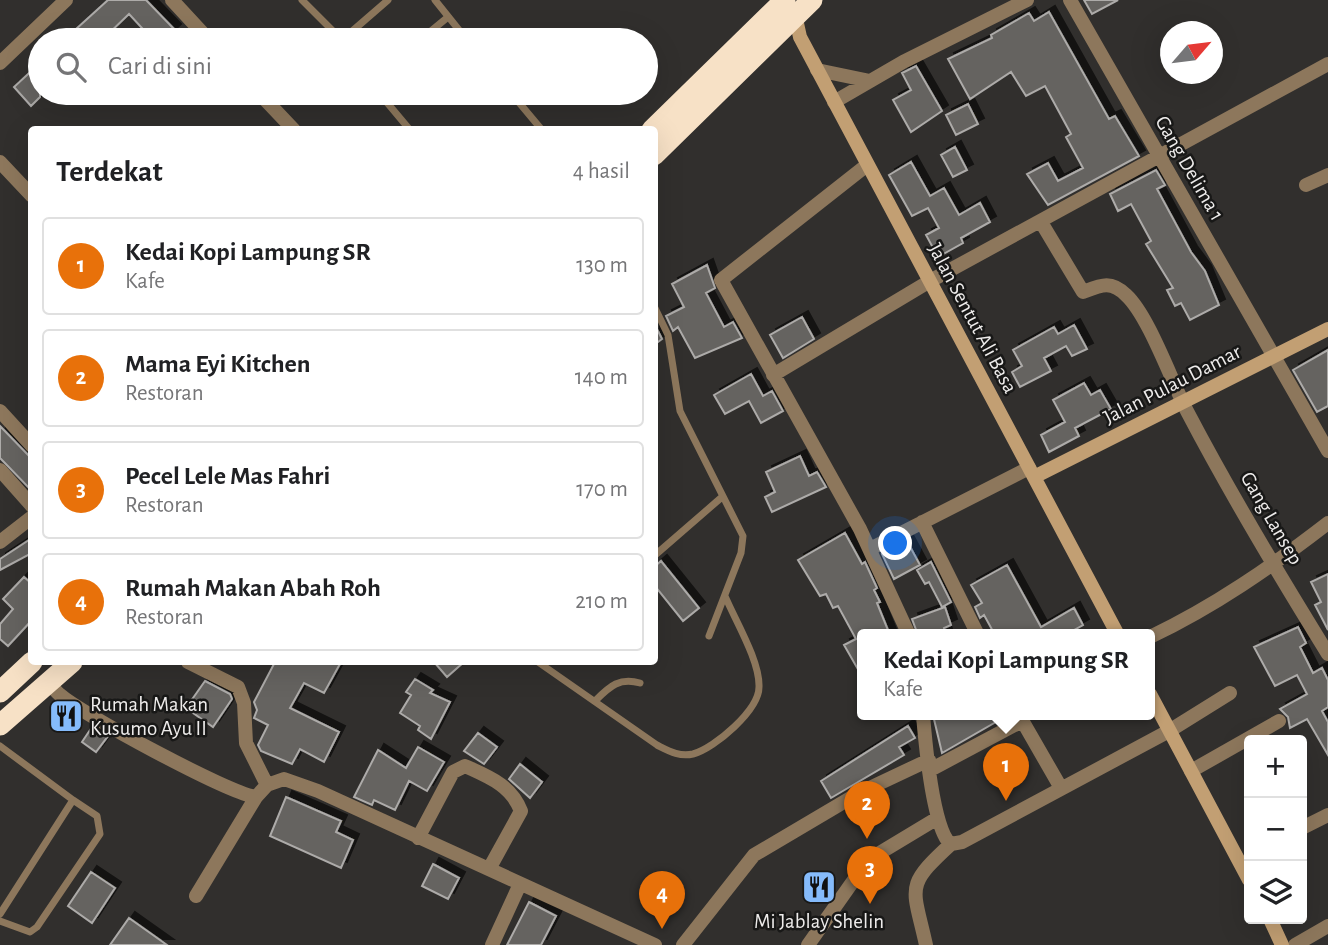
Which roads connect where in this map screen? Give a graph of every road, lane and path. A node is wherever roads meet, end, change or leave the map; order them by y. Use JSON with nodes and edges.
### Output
{"nodes":[{"id":1,"x":66,"y":0,"type":"edge"},
{"id":2,"x":172,"y":0,"type":"edge"},
{"id":3,"x":302,"y":0,"type":"edge"},
{"id":4,"x":388,"y":0,"type":"edge"},
{"id":5,"x":435,"y":0,"type":"edge"},
{"id":6,"x":785,"y":0,"type":"edge"},
{"id":7,"x":812,"y":0,"type":"edge"},
{"id":8,"x":1027,"y":0,"type":"edge"},
{"id":9,"x":1070,"y":0,"type":"edge"},
{"id":10,"x":448,"y":17,"type":"junction"},
{"id":11,"x":796,"y":19,"type":"junction"},
{"id":12,"x":36,"y":28,"type":"edge"},
{"id":13,"x":198,"y":28,"type":"edge"},
{"id":14,"x":330,"y":28,"type":"edge"},
{"id":15,"x":356,"y":28,"type":"edge"},
{"id":16,"x":435,"y":28,"type":"edge"},
{"id":17,"x":457,"y":28,"type":"edge"},
{"id":18,"x":28,"y":36,"type":"edge"},
{"id":19,"x":0,"y":62,"type":"edge"},
{"id":20,"x":1328,"y":64,"type":"edge"},
{"id":21,"x":817,"y":70,"type":"junction"},
{"id":22,"x":870,"y":80,"type":"junction"},
{"id":23,"x":834,"y":102,"type":"junction"},
{"id":24,"x":270,"y":105,"type":"edge"},
{"id":25,"x":389,"y":105,"type":"edge"},
{"id":26,"x":521,"y":105,"type":"edge"},
{"id":27,"x":289,"y":126,"type":"edge"},
{"id":28,"x":407,"y":126,"type":"edge"},
{"id":29,"x":539,"y":126,"type":"edge"},
{"id":30,"x":656,"y":126,"type":"edge"},
{"id":31,"x":658,"y":151,"type":"edge"},
{"id":32,"x":1160,"y":158,"type":"junction"},
{"id":33,"x":0,"y":162,"type":"edge"},
{"id":34,"x":867,"y":165,"type":"junction"},
{"id":35,"x":1328,"y":175,"type":"edge"},
{"id":36,"x":1306,"y":184,"type":"dead end"},
{"id":37,"x":28,"y":192,"type":"edge"},
{"id":38,"x":1041,"y":222,"type":"junction"},
{"id":39,"x":930,"y":281,"type":"junction"},
{"id":40,"x":658,"y":314,"type":"edge"},
{"id":41,"x":1328,"y":329,"type":"edge"},
{"id":42,"x":1274,"y":356,"type":"junction"},
{"id":43,"x":773,"y":375,"type":"junction"},
{"id":44,"x":1182,"y":402,"type":"junction"},
{"id":45,"x":0,"y":411,"type":"edge"},
{"id":46,"x":28,"y":442,"type":"edge"},
{"id":47,"x":1328,"y":451,"type":"edge"},
{"id":48,"x":0,"y":470,"type":"edge"},
{"id":49,"x":1032,"y":472,"type":"junction"},
{"id":50,"x":722,"y":497,"type":"junction"},
{"id":51,"x":28,"y":502,"type":"edge"},
{"id":52,"x":28,"y":520,"type":"edge"},
{"id":53,"x":922,"y":522,"type":"junction"},
{"id":54,"x":1328,"y":523,"type":"edge"},
{"id":55,"x":0,"y":542,"type":"edge"},
{"id":56,"x":870,"y":548,"type":"junction"},
{"id":57,"x":658,"y":553,"type":"edge"},
{"id":58,"x":1273,"y":565,"type":"junction"},
{"id":59,"x":725,"y":596,"type":"junction"},
{"id":60,"x":906,"y":629,"type":"edge"},
{"id":61,"x":975,"y":629,"type":"edge"},
{"id":62,"x":1115,"y":629,"type":"edge"},
{"id":63,"x":1155,"y":635,"type":"edge"},
{"id":64,"x":709,"y":636,"type":"dead end"},
{"id":65,"x":1328,"y":653,"type":"edge"},
{"id":66,"x":29,"y":665,"type":"edge"},
{"id":67,"x":68,"y":665,"type":"edge"},
{"id":68,"x":194,"y":665,"type":"edge"},
{"id":69,"x":543,"y":665,"type":"edge"},
{"id":70,"x":48,"y":681,"type":"junction"},
{"id":71,"x":640,"y":683,"type":"dead end"},
{"id":72,"x":0,"y":692,"type":"edge"},
{"id":73,"x":1230,"y":693,"type":"dead end"},
{"id":74,"x":596,"y":700,"type":"junction"},
{"id":75,"x":1155,"y":704,"type":"edge"},
{"id":76,"x":924,"y":720,"type":"edge"},
{"id":77,"x":1017,"y":720,"type":"edge"},
{"id":78,"x":1022,"y":720,"type":"edge"},
{"id":79,"x":1279,"y":721,"type":"dead end"},
{"id":80,"x":0,"y":725,"type":"edge"},
{"id":81,"x":1169,"y":731,"type":"junction"},
{"id":82,"x":0,"y":746,"type":"edge"},
{"id":83,"x":930,"y":765,"type":"junction"},
{"id":84,"x":1191,"y":771,"type":"junction"},
{"id":85,"x":267,"y":785,"type":"junction"},
{"id":86,"x":1061,"y":788,"type":"junction"},
{"id":87,"x":256,"y":797,"type":"junction"},
{"id":88,"x":73,"y":800,"type":"junction"},
{"id":89,"x":1328,"y":815,"type":"edge"},
{"id":90,"x":936,"y":819,"type":"junction"},
{"id":91,"x":1307,"y":826,"type":"edge"},
{"id":92,"x":418,"y":838,"type":"junction"},
{"id":93,"x":951,"y":844,"type":"junction"},
{"id":94,"x":1244,"y":857,"type":"edge"},
{"id":95,"x":489,"y":869,"type":"junction"},
{"id":96,"x":520,"y":884,"type":"junction"},
{"id":97,"x":196,"y":896,"type":"dead end"},
{"id":98,"x":0,"y":914,"type":"edge"},
{"id":99,"x":0,"y":920,"type":"edge"},
{"id":100,"x":1273,"y":924,"type":"edge"},
{"id":101,"x":1328,"y":926,"type":"edge"},
{"id":102,"x":814,"y":942,"type":"edge"},
{"id":103,"x":492,"y":945,"type":"edge"},
{"id":104,"x":655,"y":945,"type":"edge"},
{"id":105,"x":683,"y":945,"type":"edge"},
{"id":106,"x":926,"y":945,"type":"edge"},
{"id":107,"x":1284,"y":945,"type":"edge"},
{"id":108,"x":1295,"y":945,"type":"edge"}],
"edges":[{"from":1,"to":12,"type":"street"},
{"from":2,"to":13,"type":"street"},
{"from":3,"to":14,"type":"lane"},
{"from":4,"to":15,"type":"lane"},
{"from":5,"to":10,"type":"lane"},
{"from":6,"to":30,"type":"highway"},
{"from":7,"to":11,"type":"highway"},
{"from":8,"to":22,"type":"street"},
{"from":9,"to":32,"type":"street","name":"Gang Delima 1"},
{"from":10,"to":16,"type":"lane"},
{"from":10,"to":17,"type":"lane"},
{"from":11,"to":21,"type":"street","name":"Jalan Sentut Ali Basa"},
{"from":11,"to":31,"type":"highway"},
{"from":18,"to":19,"type":"street"},
{"from":20,"to":32,"type":"street"},
{"from":21,"to":22,"type":"street"},
{"from":21,"to":23,"type":"street","name":"Jalan Sentut Ali Basa"},
{"from":22,"to":23,"type":"street"},
{"from":23,"to":34,"type":"street","name":"Jalan Sentut Ali Basa"},
{"from":24,"to":27,"type":"street"},
{"from":25,"to":28,"type":"lane"},
{"from":26,"to":29,"type":"lane"},
{"from":32,"to":38,"type":"street"},
{"from":32,"to":42,"type":"street","name":"Gang Delima 1"},
{"from":33,"to":37,"type":"street"},
{"from":34,"to":39,"type":"street","name":"Jalan Sentut Ali Basa"},
{"from":34,"to":43,"type":"street"},
{"from":35,"to":36,"type":"street"},
{"from":38,"to":39,"type":"street"},
{"from":38,"to":44,"type":"street","name":"Gang Lansep"},
{"from":39,"to":43,"type":"street"},
{"from":39,"to":49,"type":"street","name":"Jalan Sentut Ali Basa"},
{"from":40,"to":50,"type":"lane"},
{"from":41,"to":42,"type":"street","name":"Jalan Pulau Damar"},
{"from":42,"to":44,"type":"street","name":"Jalan Pulau Damar"},
{"from":42,"to":47,"type":"street","name":"Gang Delima 1"},
{"from":43,"to":56,"type":"street"},
{"from":44,"to":49,"type":"street","name":"Jalan Pulau Damar"},
{"from":44,"to":58,"type":"street","name":"Gang Lansep"},
{"from":45,"to":46,"type":"street"},
{"from":48,"to":51,"type":"street"},
{"from":49,"to":53,"type":"street"},
{"from":49,"to":62,"type":"street","name":"Jalan Sentut Ali Basa"},
{"from":50,"to":57,"type":"lane"},
{"from":50,"to":59,"type":"lane"},
{"from":52,"to":55,"type":"street"},
{"from":53,"to":56,"type":"street"},
{"from":53,"to":61,"type":"street"},
{"from":54,"to":58,"type":"street"},
{"from":56,"to":60,"type":"street"},
{"from":58,"to":63,"type":"street"},
{"from":58,"to":65,"type":"street","name":"Gang Lansep"},
{"from":59,"to":64,"type":"lane"},
{"from":59,"to":74,"type":"lane"},
{"from":66,"to":72,"type":"highway"},
{"from":67,"to":70,"type":"highway"},
{"from":68,"to":85,"type":"street"},
{"from":69,"to":74,"type":"lane"},
{"from":70,"to":80,"type":"highway"},
{"from":70,"to":87,"type":"street"},
{"from":71,"to":74,"type":"lane"},
{"from":73,"to":81,"type":"street"},
{"from":75,"to":81,"type":"street"},
{"from":76,"to":83,"type":"street"},
{"from":77,"to":83,"type":"street"},
{"from":78,"to":86,"type":"street"},
{"from":79,"to":84,"type":"street"},
{"from":81,"to":84,"type":"street"},
{"from":81,"to":86,"type":"street"},
{"from":82,"to":88,"type":"lane"},
{"from":83,"to":90,"type":"street"},
{"from":83,"to":105,"type":"street"},
{"from":84,"to":94,"type":"street"},
{"from":85,"to":87,"type":"street"},
{"from":85,"to":92,"type":"street"},
{"from":86,"to":93,"type":"street"},
{"from":87,"to":97,"type":"street"},
{"from":88,"to":98,"type":"lane"},
{"from":88,"to":99,"type":"lane"},
{"from":89,"to":91,"type":"street"},
{"from":90,"to":93,"type":"street"},
{"from":90,"to":102,"type":"street"},
{"from":92,"to":95,"type":"street"},
{"from":92,"to":95,"type":"street"},
{"from":93,"to":106,"type":"street"},
{"from":95,"to":96,"type":"street"},
{"from":96,"to":103,"type":"street"},
{"from":96,"to":104,"type":"street"},
{"from":100,"to":107,"type":"street"},
{"from":101,"to":108,"type":"street"}]}
